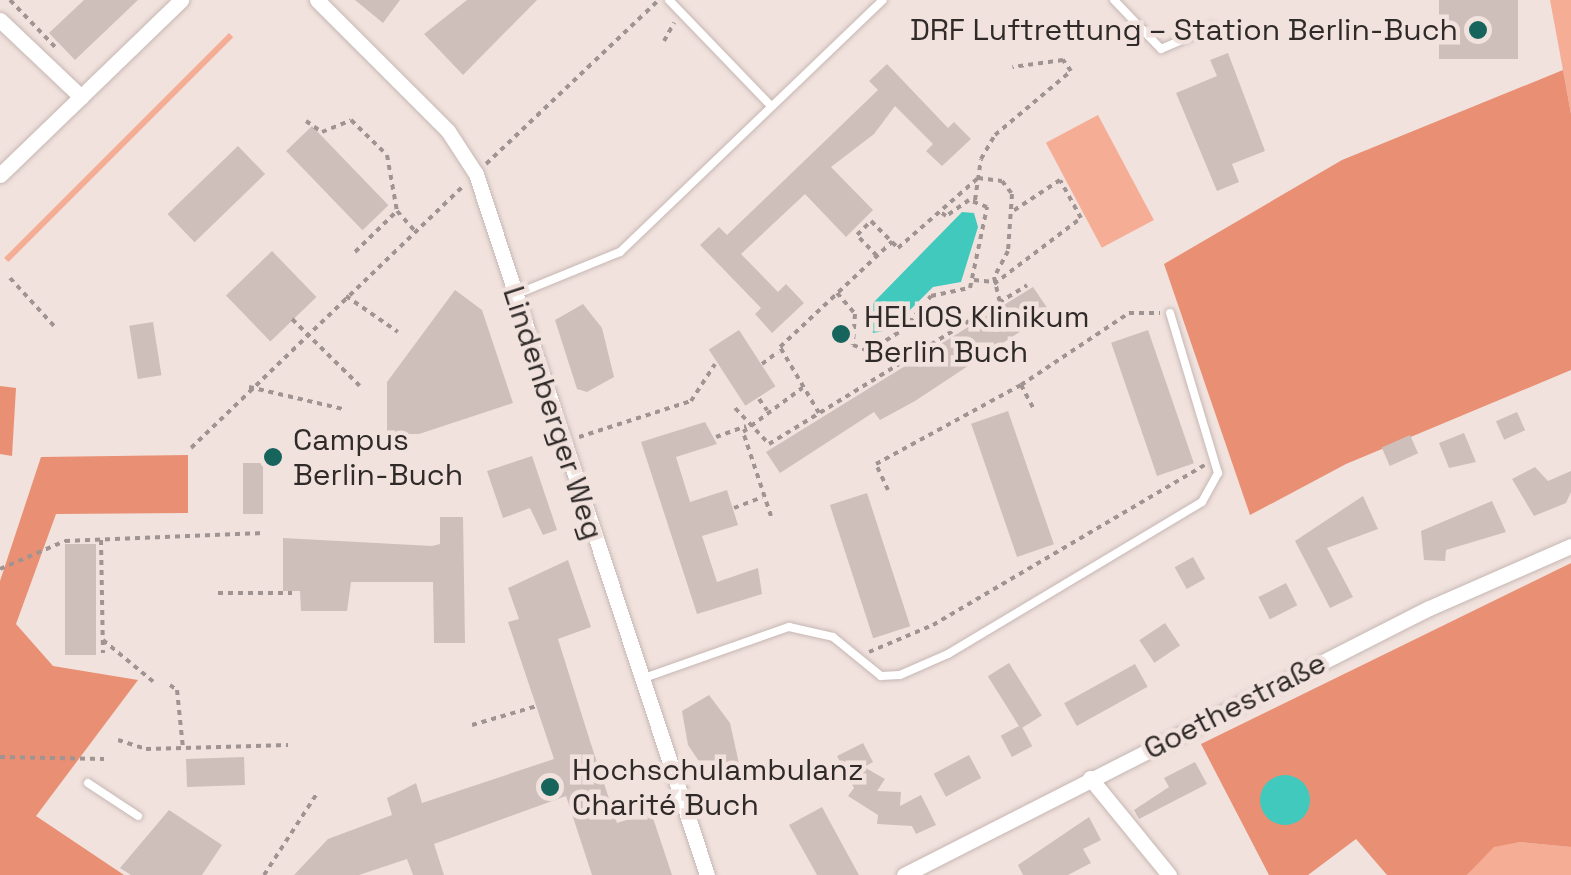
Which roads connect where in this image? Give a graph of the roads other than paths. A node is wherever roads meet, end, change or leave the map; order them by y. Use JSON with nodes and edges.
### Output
{"nodes":[{"id":1,"x":181,"y":0,"type":"edge"},
{"id":2,"x":317,"y":0,"type":"edge"},
{"id":3,"x":669,"y":0,"type":"edge"},
{"id":4,"x":883,"y":0,"type":"edge"},
{"id":5,"x":1114,"y":0,"type":"edge"},
{"id":6,"x":0,"y":20,"type":"edge"},
{"id":7,"x":1212,"y":28,"type":"dead end"},
{"id":8,"x":81,"y":97,"type":"junction"},
{"id":9,"x":770,"y":105,"type":"junction"},
{"id":10,"x":0,"y":175,"type":"edge"},
{"id":11,"x":515,"y":294,"type":"junction"},
{"id":12,"x":1170,"y":313,"type":"road end"},
{"id":13,"x":1571,"y":546,"type":"edge"},
{"id":14,"x":639,"y":680,"type":"junction"},
{"id":15,"x":1090,"y":778,"type":"junction"},
{"id":16,"x":88,"y":783,"type":"dead end"},
{"id":17,"x":138,"y":816,"type":"dead end"},
{"id":18,"x":707,"y":875,"type":"edge"},
{"id":19,"x":904,"y":875,"type":"edge"},
{"id":20,"x":1169,"y":875,"type":"edge"}],
"edges":[{"from":1,"to":8,"type":"street"},
{"from":2,"to":11,"type":"street","name":"Lindenberger Weg"},
{"from":3,"to":9,"type":"lane"},
{"from":4,"to":9,"type":"lane"},
{"from":5,"to":7,"type":"lane"},
{"from":6,"to":8,"type":"street"},
{"from":8,"to":10,"type":"street"},
{"from":9,"to":11,"type":"lane"},
{"from":11,"to":14,"type":"street","name":"Lindenberger Weg"},
{"from":12,"to":14,"type":"lane"},
{"from":13,"to":15,"type":"street","name":"Goethestraße"},
{"from":14,"to":18,"type":"street","name":"Lindenberger Weg"},
{"from":15,"to":19,"type":"street","name":"Goethestraße"},
{"from":15,"to":20,"type":"street"},
{"from":16,"to":17,"type":"lane"}]}
